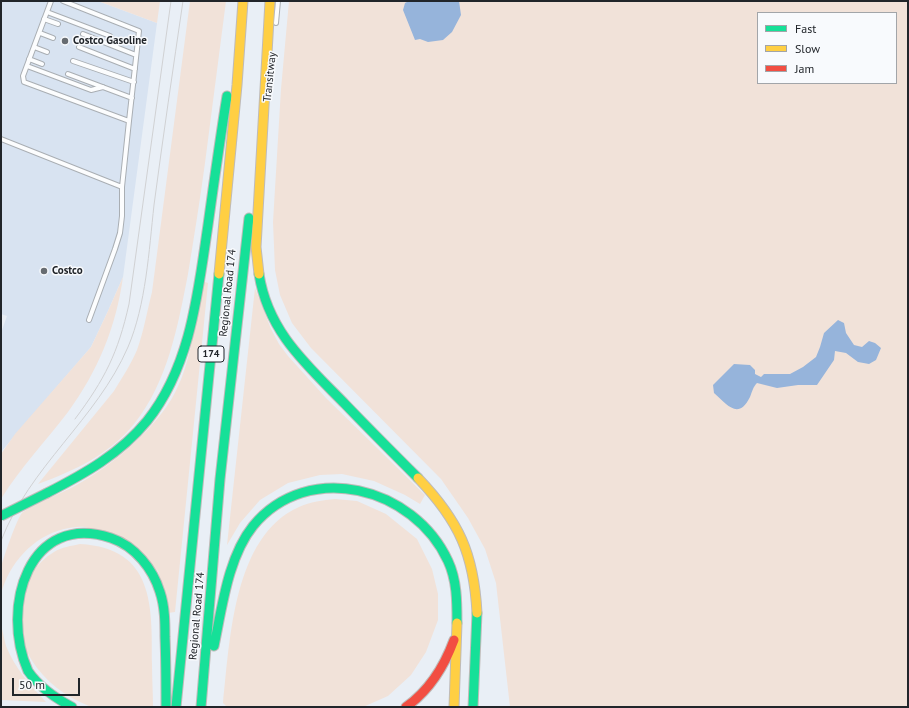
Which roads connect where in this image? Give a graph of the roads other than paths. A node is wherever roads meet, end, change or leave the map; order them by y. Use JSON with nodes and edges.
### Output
{"nodes":[{"id":1,"x":51,"y":1,"type":"edge"},
{"id":2,"x":64,"y":1,"type":"edge"},
{"id":3,"x":242,"y":1,"type":"edge"},
{"id":4,"x":270,"y":1,"type":"edge"},
{"id":5,"x":278,"y":1,"type":"edge"},
{"id":6,"x":47,"y":12,"type":"junction"},
{"id":7,"x":44,"y":19,"type":"junction"},
{"id":8,"x":58,"y":24,"type":"dead end"},
{"id":9,"x":275,"y":31,"type":"dead end"},
{"id":10,"x":40,"y":33,"type":"junction"},
{"id":11,"x":84,"y":34,"type":"dead end"},
{"id":12,"x":53,"y":38,"type":"dead end"},
{"id":13,"x":34,"y":47,"type":"junction"},
{"id":14,"x":79,"y":47,"type":"dead end"},
{"id":15,"x":117,"y":47,"type":"junction"},
{"id":16,"x":47,"y":52,"type":"dead end"},
{"id":17,"x":272,"y":53,"type":"dead end"},
{"id":18,"x":136,"y":55,"type":"junction"},
{"id":19,"x":29,"y":60,"type":"junction"},
{"id":20,"x":73,"y":61,"type":"dead end"},
{"id":21,"x":42,"y":64,"type":"dead end"},
{"id":22,"x":27,"y":66,"type":"junction"},
{"id":23,"x":135,"y":69,"type":"junction"},
{"id":24,"x":68,"y":74,"type":"dead end"},
{"id":25,"x":134,"y":82,"type":"junction"},
{"id":26,"x":103,"y":87,"type":"junction"},
{"id":27,"x":132,"y":98,"type":"junction"},
{"id":28,"x":129,"y":121,"type":"junction"},
{"id":29,"x":1,"y":139,"type":"edge"},
{"id":30,"x":262,"y":153,"type":"junction"},
{"id":31,"x":122,"y":187,"type":"junction"},
{"id":32,"x":89,"y":320,"type":"dead end"},
{"id":33,"x":1,"y":516,"type":"edge"},
{"id":34,"x":457,"y":628,"type":"junction"},
{"id":35,"x":204,"y":680,"type":"junction"},
{"id":36,"x":72,"y":707,"type":"edge"},
{"id":37,"x":166,"y":707,"type":"edge"},
{"id":38,"x":176,"y":707,"type":"edge"},
{"id":39,"x":201,"y":707,"type":"edge"},
{"id":40,"x":406,"y":707,"type":"edge"},
{"id":41,"x":454,"y":707,"type":"edge"},
{"id":42,"x":473,"y":707,"type":"edge"}],
"edges":[{"from":1,"to":6,"type":"lane"},
{"from":2,"to":18,"type":"lane"},
{"from":3,"to":33,"type":"highway","bridge":true},
{"from":3,"to":38,"type":"highway","name":"Regional Road 174","number":"174"},
{"from":4,"to":30,"type":"highway"},
{"from":4,"to":35,"type":"highway","name":"Regional Road 174","number":"174"},
{"from":5,"to":9,"type":"lane"},
{"from":6,"to":7,"type":"lane"},
{"from":6,"to":15,"type":"lane"},
{"from":7,"to":8,"type":"lane"},
{"from":7,"to":10,"type":"lane"},
{"from":10,"to":12,"type":"lane"},
{"from":10,"to":13,"type":"lane"},
{"from":11,"to":15,"type":"lane"},
{"from":13,"to":16,"type":"lane"},
{"from":13,"to":19,"type":"lane"},
{"from":14,"to":23,"type":"lane"},
{"from":15,"to":18,"type":"lane"},
{"from":17,"to":30,"type":"lane","name":"Transitway"},
{"from":18,"to":23,"type":"lane"},
{"from":19,"to":21,"type":"lane"},
{"from":19,"to":22,"type":"lane"},
{"from":20,"to":25,"type":"lane"},
{"from":22,"to":26,"type":"lane"},
{"from":22,"to":28,"type":"lane"},
{"from":23,"to":25,"type":"lane"},
{"from":24,"to":26,"type":"lane"},
{"from":25,"to":27,"type":"lane"},
{"from":26,"to":27,"type":"lane"},
{"from":27,"to":28,"type":"lane"},
{"from":28,"to":31,"type":"lane"},
{"from":29,"to":31,"type":"lane"},
{"from":30,"to":42,"type":"highway"},
{"from":31,"to":32,"type":"lane"},
{"from":34,"to":35,"type":"highway"},
{"from":34,"to":40,"type":"highway"},
{"from":34,"to":41,"type":"highway"},
{"from":35,"to":39,"type":"highway","name":"Regional Road 174","number":"174"},
{"from":36,"to":37,"type":"highway"}]}
